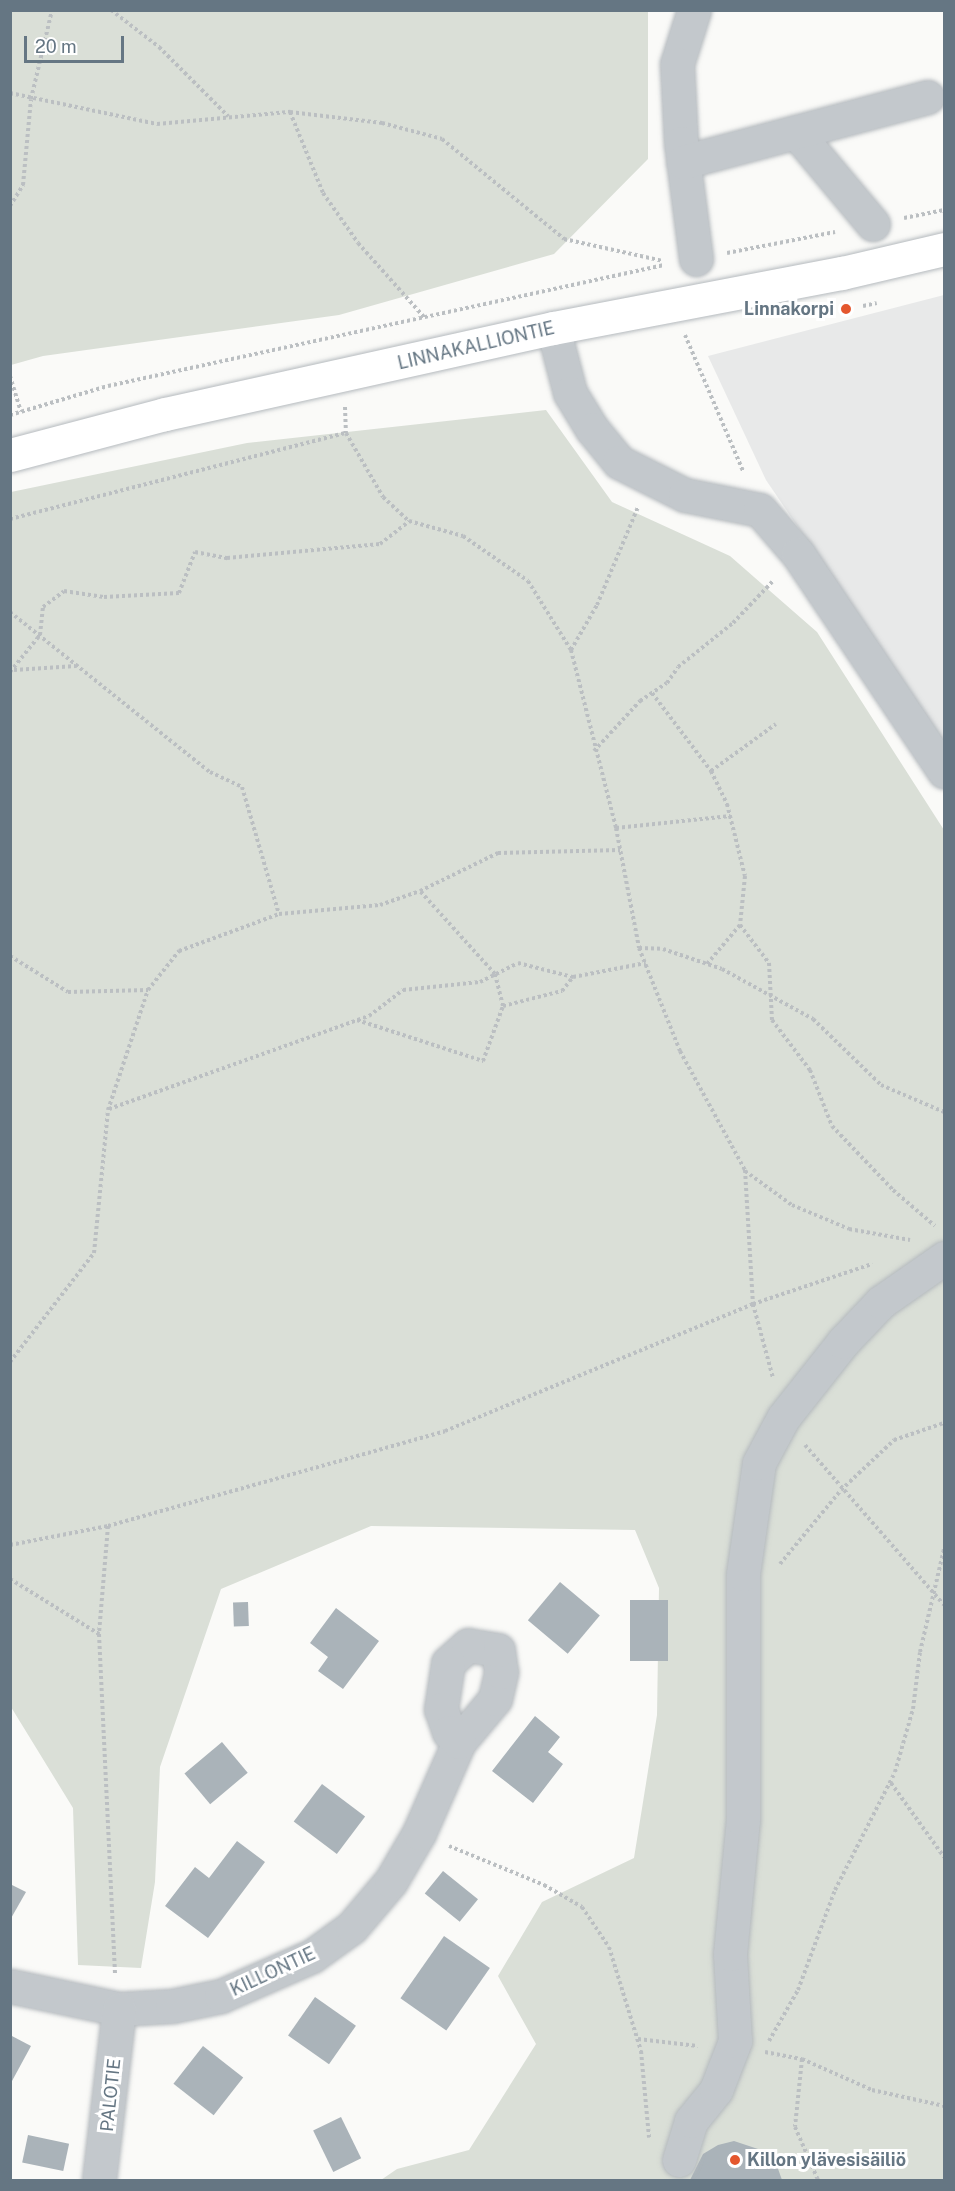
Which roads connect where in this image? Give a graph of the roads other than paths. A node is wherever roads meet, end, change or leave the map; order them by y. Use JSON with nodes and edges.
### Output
{"nodes":[{"id":1,"x":694,"y":10,"type":"edge"},
{"id":2,"x":927,"y":97,"type":"dead end"},
{"id":3,"x":796,"y":132,"type":"junction"},
{"id":4,"x":683,"y":162,"type":"junction"},
{"id":5,"x":873,"y":224,"type":"road end"},
{"id":6,"x":945,"y":249,"type":"edge"},
{"id":7,"x":684,"y":261,"type":"road end"},
{"id":8,"x":553,"y":328,"type":"junction"},
{"id":9,"x":10,"y":455,"type":"edge"},
{"id":10,"x":945,"y":771,"type":"edge"},
{"id":11,"x":932,"y":1250,"type":"edge"},
{"id":12,"x":459,"y":1742,"type":"dead end"},
{"id":13,"x":10,"y":1986,"type":"edge"},
{"id":14,"x":119,"y":2009,"type":"junction"},
{"id":15,"x":679,"y":2160,"type":"dead end"},
{"id":16,"x":99,"y":2181,"type":"edge"}],
"edges":[{"from":1,"to":4,"type":"street"},
{"from":2,"to":3,"type":"street"},
{"from":3,"to":4,"type":"street"},
{"from":3,"to":5,"type":"street"},
{"from":4,"to":7,"type":"street"},
{"from":6,"to":8,"type":"main road","name":"LINNAKALLIONTIE"},
{"from":8,"to":9,"type":"main road","name":"LINNAKALLIONTIE"},
{"from":8,"to":10,"type":"street"},
{"from":11,"to":15,"type":"street"},
{"from":12,"to":14,"type":"street","name":"KILLONTIE"},
{"from":13,"to":14,"type":"street","name":"KILLONTIE"},
{"from":14,"to":16,"type":"street","name":"PALOTIE"}]}
